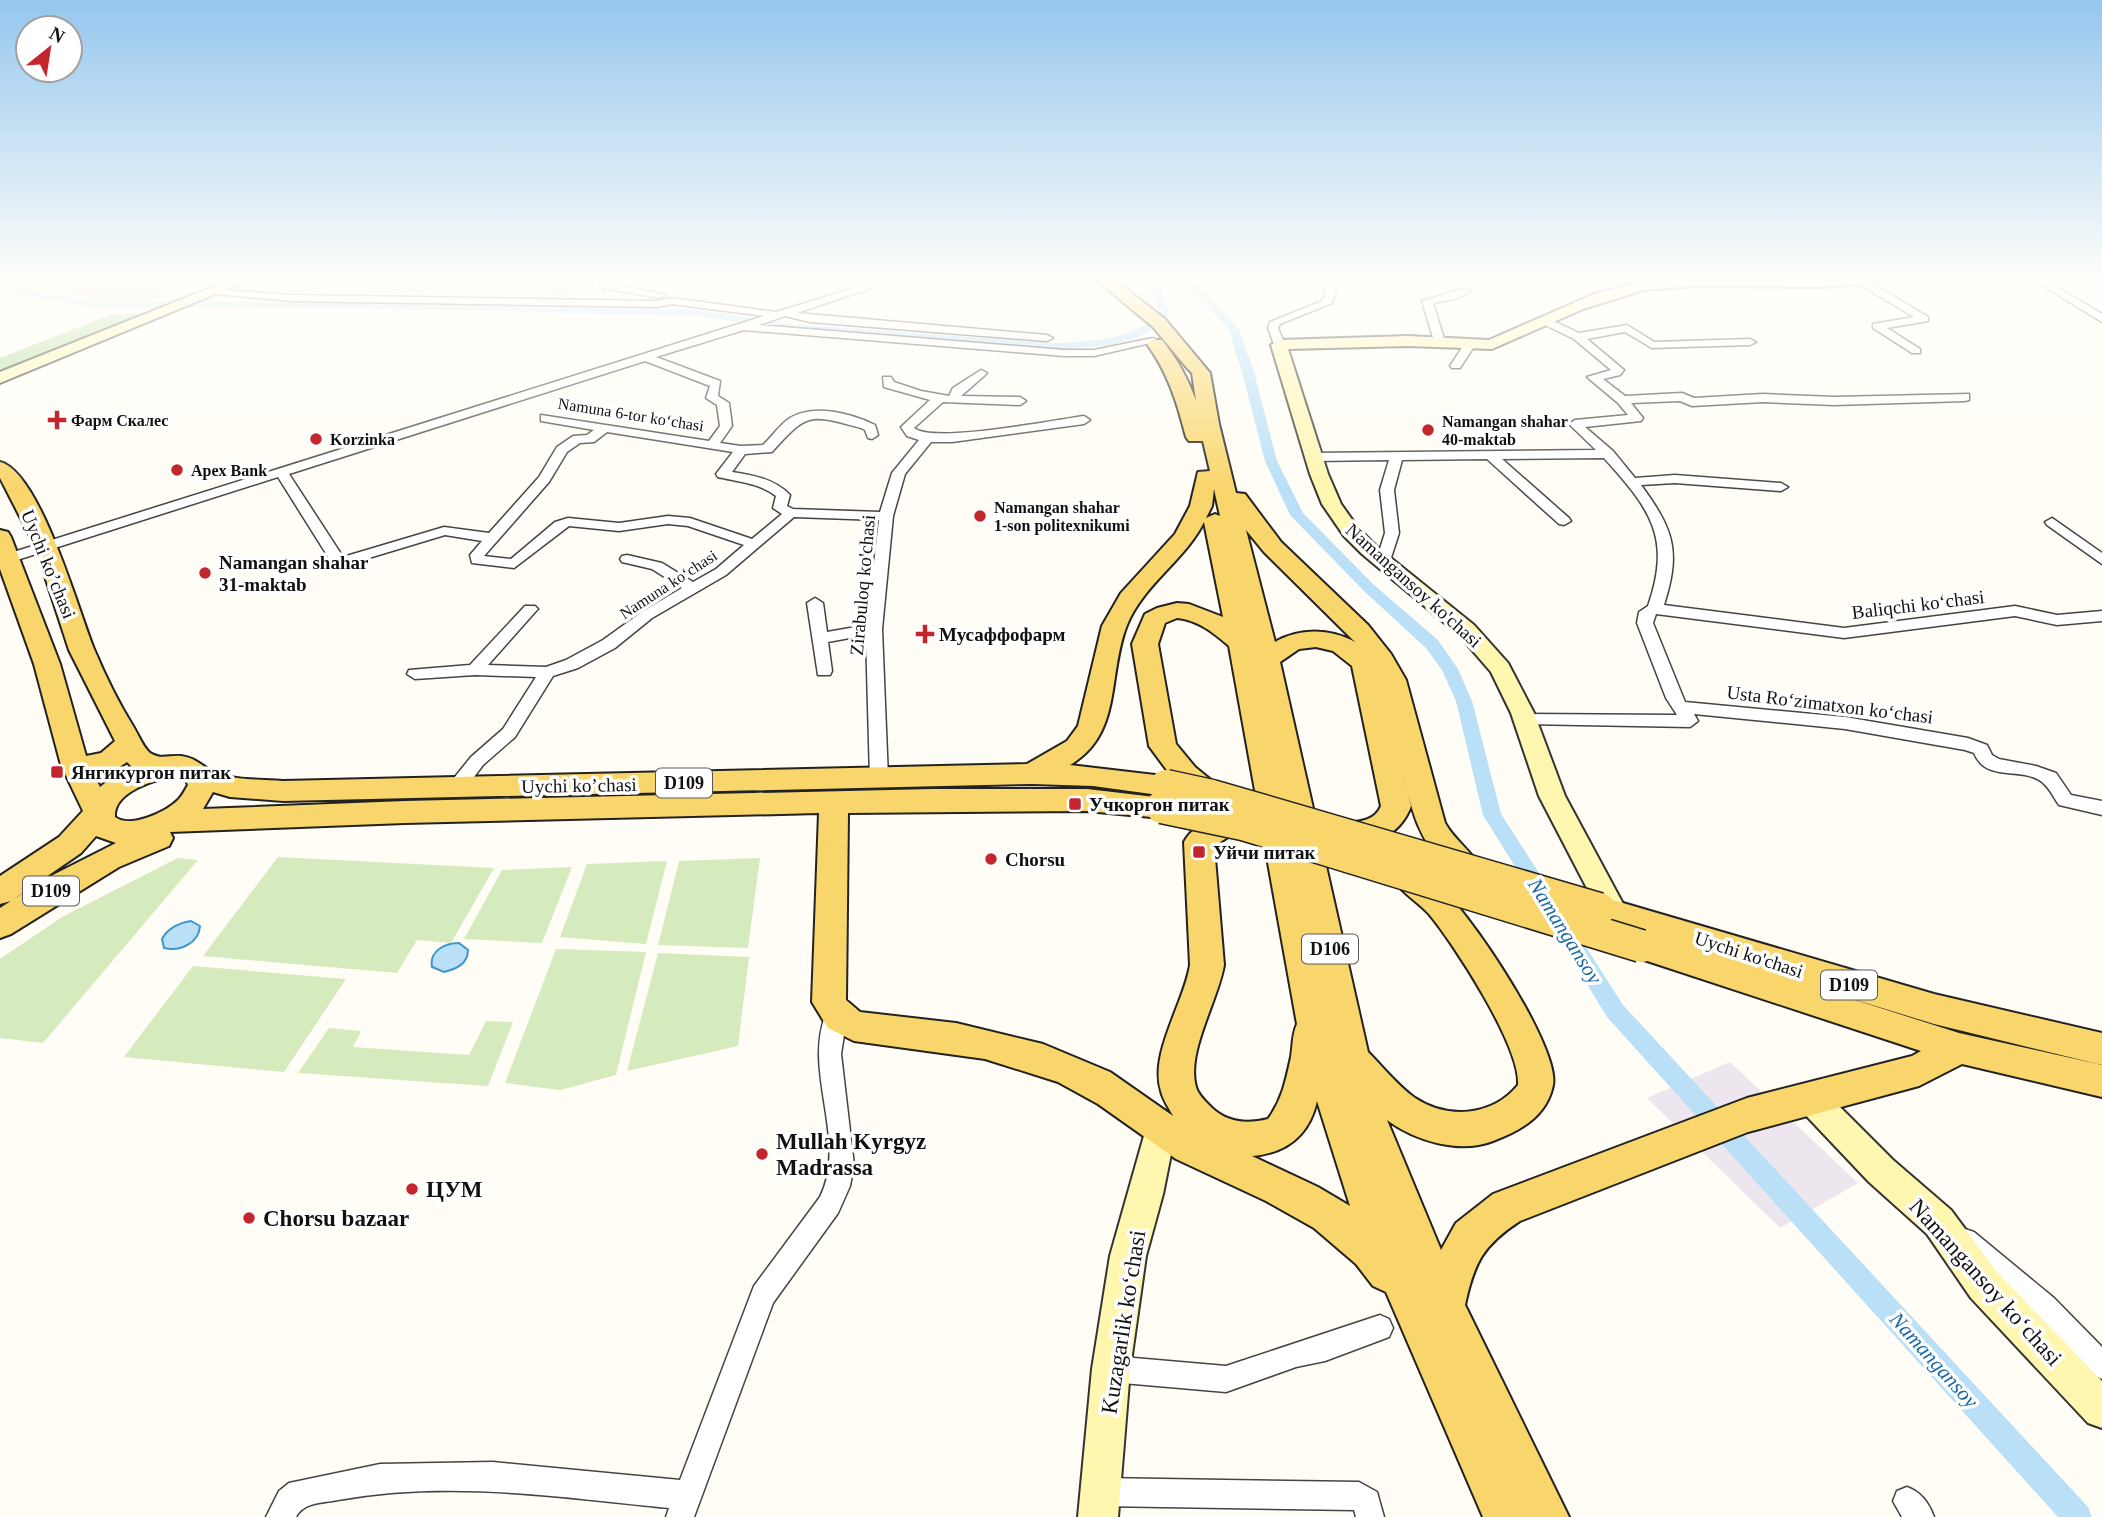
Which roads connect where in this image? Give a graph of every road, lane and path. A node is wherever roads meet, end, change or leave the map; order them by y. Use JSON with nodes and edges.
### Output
{"nodes":[{"id":1,"x":72,"y":349,"type":"edge"},
{"id":2,"x":671,"y":349,"type":"edge"},
{"id":3,"x":1008,"y":349,"type":"edge"},
{"id":4,"x":1104,"y":349,"type":"edge"},
{"id":5,"x":1164,"y":349,"type":"edge"},
{"id":6,"x":1280,"y":349,"type":"edge"},
{"id":7,"x":1467,"y":349,"type":"edge"},
{"id":8,"x":1592,"y":349,"type":"edge"},
{"id":9,"x":1913,"y":349,"type":"edge"},
{"id":10,"x":1916,"y":351,"type":"dead end"},
{"id":11,"x":645,"y":357,"type":"junction"},
{"id":12,"x":1456,"y":366,"type":"dead end"},
{"id":13,"x":981,"y":373,"type":"dead end"},
{"id":14,"x":0,"y":378,"type":"edge"},
{"id":15,"x":887,"y":379,"type":"dead end"},
{"id":16,"x":1965,"y":397,"type":"dead end"},
{"id":17,"x":940,"y":398,"type":"junction"},
{"id":18,"x":954,"y":400,"type":"junction"},
{"id":19,"x":1622,"y":400,"type":"junction"},
{"id":20,"x":1020,"y":401,"type":"dead end"},
{"id":21,"x":545,"y":418,"type":"dead end"},
{"id":22,"x":1084,"y":420,"type":"dead end"},
{"id":23,"x":605,"y":427,"type":"junction"},
{"id":24,"x":872,"y":435,"type":"dead end"},
{"id":25,"x":927,"y":438,"type":"junction"},
{"id":26,"x":712,"y":445,"type":"junction"},
{"id":27,"x":741,"y":450,"type":"junction"},
{"id":28,"x":1489,"y":454,"type":"junction"},
{"id":29,"x":1608,"y":454,"type":"junction"},
{"id":30,"x":1312,"y":457,"type":"junction"},
{"id":31,"x":1396,"y":457,"type":"junction"},
{"id":32,"x":0,"y":468,"type":"edge"},
{"id":33,"x":281,"y":472,"type":"junction"},
{"id":34,"x":1214,"y":476,"type":"junction"},
{"id":35,"x":1631,"y":482,"type":"junction"},
{"id":36,"x":1781,"y":487,"type":"dead end"},
{"id":37,"x":791,"y":513,"type":"junction"},
{"id":38,"x":886,"y":516,"type":"junction"},
{"id":39,"x":1564,"y":522,"type":"dead end"},
{"id":40,"x":2052,"y":522,"type":"dead end"},
{"id":41,"x":492,"y":538,"type":"junction"},
{"id":42,"x":754,"y":544,"type":"junction"},
{"id":43,"x":46,"y":546,"type":"junction"},
{"id":44,"x":5,"y":547,"type":"edge"},
{"id":45,"x":627,"y":559,"type":"dead end"},
{"id":46,"x":2102,"y":560,"type":"edge"},
{"id":47,"x":1383,"y":561,"type":"junction"},
{"id":48,"x":692,"y":588,"type":"junction"},
{"id":49,"x":815,"y":603,"type":"dead end"},
{"id":50,"x":530,"y":609,"type":"dead end"},
{"id":51,"x":1655,"y":609,"type":"junction"},
{"id":52,"x":2102,"y":616,"type":"edge"},
{"id":53,"x":874,"y":629,"type":"junction"},
{"id":54,"x":820,"y":638,"type":"junction"},
{"id":55,"x":1254,"y":651,"type":"junction"},
{"id":56,"x":475,"y":670,"type":"junction"},
{"id":57,"x":824,"y":671,"type":"dead end"},
{"id":58,"x":547,"y":672,"type":"junction"},
{"id":59,"x":415,"y":674,"type":"dead end"},
{"id":60,"x":1680,"y":707,"type":"junction"},
{"id":61,"x":1523,"y":720,"type":"junction"},
{"id":62,"x":128,"y":744,"type":"junction"},
{"id":63,"x":75,"y":765,"type":"junction"},
{"id":64,"x":152,"y":770,"type":"junction"},
{"id":65,"x":1032,"y":774,"type":"junction"},
{"id":66,"x":879,"y":778,"type":"junction"},
{"id":67,"x":202,"y":783,"type":"junction"},
{"id":68,"x":456,"y":788,"type":"junction"},
{"id":69,"x":1213,"y":796,"type":"junction"},
{"id":70,"x":1164,"y":797,"type":"junction"},
{"id":71,"x":834,"y":803,"type":"junction"},
{"id":72,"x":94,"y":804,"type":"junction"},
{"id":73,"x":248,"y":808,"type":"junction"},
{"id":74,"x":2102,"y":808,"type":"edge"},
{"id":75,"x":168,"y":821,"type":"junction"},
{"id":76,"x":1243,"y":824,"type":"junction"},
{"id":77,"x":135,"y":832,"type":"junction"},
{"id":78,"x":1342,"y":833,"type":"junction"},
{"id":79,"x":1467,"y":870,"type":"junction"},
{"id":80,"x":1407,"y":876,"type":"junction"},
{"id":81,"x":27,"y":887,"type":"edge"},
{"id":82,"x":1606,"y":911,"type":"junction"},
{"id":83,"x":0,"y":925,"type":"edge"},
{"id":84,"x":1809,"y":987,"type":"junction"},
{"id":85,"x":1311,"y":1013,"type":"junction"},
{"id":86,"x":836,"y":1016,"type":"junction"},
{"id":87,"x":1959,"y":1048,"type":"junction"},
{"id":88,"x":2102,"y":1049,"type":"edge"},
{"id":89,"x":1352,"y":1058,"type":"junction"},
{"id":90,"x":2102,"y":1081,"type":"edge"},
{"id":91,"x":1810,"y":1097,"type":"junction"},
{"id":92,"x":1160,"y":1129,"type":"junction"},
{"id":93,"x":1940,"y":1222,"type":"junction"},
{"id":94,"x":1433,"y":1317,"type":"junction"},
{"id":95,"x":1380,"y":1328,"type":"dead end"},
{"id":96,"x":2102,"y":1366,"type":"edge"},
{"id":97,"x":1111,"y":1369,"type":"junction"},
{"id":98,"x":1462,"y":1378,"type":"junction"},
{"id":99,"x":2102,"y":1409,"type":"edge"},
{"id":100,"x":1099,"y":1505,"type":"edge"},
{"id":101,"x":683,"y":1506,"type":"edge"},
{"id":102,"x":280,"y":1517,"type":"edge"},
{"id":103,"x":1370,"y":1517,"type":"edge"},
{"id":104,"x":1506,"y":1517,"type":"edge"},
{"id":105,"x":1546,"y":1517,"type":"edge"}],
"edges":[{"from":1,"to":14,"type":"street"},
{"from":2,"to":11,"type":"street"},
{"from":3,"to":4,"type":"street"},
{"from":5,"to":34,"type":"main road","number":"D106"},
{"from":6,"to":30,"type":"street","name":"Namangansoy ko'chasi"},
{"from":7,"to":12,"type":"street"},
{"from":8,"to":19,"type":"street"},
{"from":9,"to":10,"type":"street"},
{"from":11,"to":26,"type":"street"},
{"from":11,"to":33,"type":"street"},
{"from":13,"to":18,"type":"street"},
{"from":15,"to":17,"type":"street"},
{"from":16,"to":19,"type":"street"},
{"from":17,"to":18,"type":"street"},
{"from":17,"to":25,"type":"street"},
{"from":18,"to":20,"type":"street"},
{"from":19,"to":29,"type":"street"},
{"from":21,"to":23,"type":"street","name":"Namuna 6-tor koʻchasi"},
{"from":22,"to":25,"type":"street"},
{"from":23,"to":26,"type":"street","name":"Namuna 6-tor koʻchasi"},
{"from":23,"to":41,"type":"street"},
{"from":24,"to":27,"type":"street"},
{"from":25,"to":38,"type":"street","name":"Zirabuloq ko'chasi"},
{"from":26,"to":27,"type":"street"},
{"from":27,"to":37,"type":"street"},
{"from":28,"to":29,"type":"street"},
{"from":28,"to":31,"type":"street"},
{"from":28,"to":39,"type":"street"},
{"from":29,"to":35,"type":"street"},
{"from":30,"to":31,"type":"street"},
{"from":30,"to":47,"type":"street","name":"Namangansoy ko'chasi"},
{"from":31,"to":47,"type":"street"},
{"from":32,"to":43,"type":"main road","name":"Uychi ko’chasi"},
{"from":33,"to":41,"type":"street"},
{"from":33,"to":43,"type":"street"},
{"from":34,"to":55,"type":"main road","number":"D106"},
{"from":34,"to":65,"type":"main road"},
{"from":34,"to":79,"type":"main road"},
{"from":35,"to":36,"type":"street"},
{"from":35,"to":51,"type":"street"},
{"from":37,"to":38,"type":"street"},
{"from":37,"to":42,"type":"street","name":"Namuna koʻchasi"},
{"from":38,"to":53,"type":"street","name":"Zirabuloq ko'chasi"},
{"from":40,"to":46,"type":"street"},
{"from":41,"to":42,"type":"street"},
{"from":42,"to":48,"type":"street","name":"Namuna koʻchasi"},
{"from":43,"to":44,"type":"street"},
{"from":43,"to":62,"type":"main road","name":"Uychi ko’chasi"},
{"from":44,"to":63,"type":"main road","name":"Uychi ko’chasi"},
{"from":45,"to":48,"type":"street"},
{"from":47,"to":61,"type":"street","name":"Namangansoy ko'chasi"},
{"from":48,"to":58,"type":"street","name":"Namuna koʻchasi"},
{"from":49,"to":54,"type":"street"},
{"from":50,"to":56,"type":"street"},
{"from":51,"to":52,"type":"street","name":"Baliqchi koʻchasi"},
{"from":51,"to":60,"type":"street"},
{"from":53,"to":54,"type":"street"},
{"from":53,"to":66,"type":"street","name":"Zirabuloq ko'chasi"},
{"from":54,"to":57,"type":"street"},
{"from":55,"to":69,"type":"main road"},
{"from":55,"to":78,"type":"main road"},
{"from":55,"to":85,"type":"main road","number":"D106"},
{"from":55,"to":89,"type":"main road","number":"D106"},
{"from":56,"to":58,"type":"street"},
{"from":56,"to":59,"type":"street"},
{"from":58,"to":68,"type":"street"},
{"from":60,"to":61,"type":"street"},
{"from":60,"to":74,"type":"street","name":"Usta Roʻzimatxon koʻchasi"},
{"from":61,"to":82,"type":"street","name":"Namangansoy ko'chasi"},
{"from":62,"to":63,"type":"main road"},
{"from":62,"to":64,"type":"main road","name":"Uychi ko’chasi"},
{"from":63,"to":72,"type":"main road","name":"Uychi ko’chasi"},
{"from":64,"to":67,"type":"main road","name":"Uychi ko’chasi","number":"D109"},
{"from":64,"to":72,"type":"main road","number":"D109"},
{"from":65,"to":66,"type":"main road","name":"Uychi ko’chasi","number":"D109"},
{"from":65,"to":70,"type":"main road","name":"Uychi ko’chasi","number":"D109"},
{"from":66,"to":68,"type":"main road","name":"Uychi ko’chasi","number":"D109"},
{"from":67,"to":73,"type":"main road","name":"Uychi ko’chasi","number":"D109"},
{"from":67,"to":75,"type":"main road","number":"D109"},
{"from":68,"to":73,"type":"main road","name":"Uychi ko’chasi","number":"D109"},
{"from":69,"to":70,"type":"main road","number":"D109","bridge":true},
{"from":69,"to":78,"type":"main road","number":"D109","bridge":true},
{"from":70,"to":71,"type":"main road","number":"D109"},
{"from":70,"to":76,"type":"main road","number":"D109","bridge":true},
{"from":71,"to":73,"type":"main road","name":"Uychi ko’chasi","number":"D109"},
{"from":71,"to":86,"type":"main road"},
{"from":72,"to":77,"type":"main road"},
{"from":72,"to":81,"type":"main road","number":"D109"},
{"from":73,"to":75,"type":"main road","name":"Uychi ko’chasi","number":"D109"},
{"from":73,"to":81,"type":"main road"},
{"from":75,"to":77,"type":"main road","number":"D109"},
{"from":76,"to":80,"type":"main road","number":"D109","bridge":true},
{"from":76,"to":85,"type":"main road"},
{"from":77,"to":81,"type":"main road","number":"D109"},
{"from":78,"to":79,"type":"main road","number":"D109","bridge":true},
{"from":79,"to":82,"type":"main road","number":"D109","bridge":true},
{"from":80,"to":84,"type":"main road","name":"Uychi ko'chasi","number":"D109","bridge":true},
{"from":80,"to":89,"type":"main road"},
{"from":81,"to":83,"type":"main road","number":"D109"},
{"from":82,"to":84,"type":"main road","name":"Uychi ko'chasi","number":"D109"},
{"from":84,"to":87,"type":"main road","name":"Uychi ko'chasi","number":"D109"},
{"from":84,"to":88,"type":"main road","name":"Uychi ko'chasi","number":"D109"},
{"from":85,"to":94,"type":"main road","number":"D106"},
{"from":86,"to":92,"type":"main road"},
{"from":86,"to":101,"type":"street"},
{"from":87,"to":90,"type":"main road","name":"Uychi ko'chasi","number":"D109"},
{"from":87,"to":91,"type":"main road"},
{"from":89,"to":94,"type":"main road","number":"D106"},
{"from":91,"to":93,"type":"street","name":"Namangansoy koʻchasi"},
{"from":91,"to":94,"type":"main road"},
{"from":92,"to":94,"type":"main road"},
{"from":92,"to":97,"type":"street","name":"Kuzagarlik koʻchasi"},
{"from":93,"to":96,"type":"street"},
{"from":93,"to":99,"type":"street","name":"Namangansoy koʻchasi"},
{"from":94,"to":98,"type":"main road","number":"D106"},
{"from":95,"to":97,"type":"street"},
{"from":97,"to":100,"type":"street","name":"Kuzagarlik koʻchasi"},
{"from":98,"to":104,"type":"main road","number":"D106"},
{"from":98,"to":105,"type":"main road","number":"D106"},
{"from":100,"to":103,"type":"street"},
{"from":101,"to":102,"type":"street"}]}
